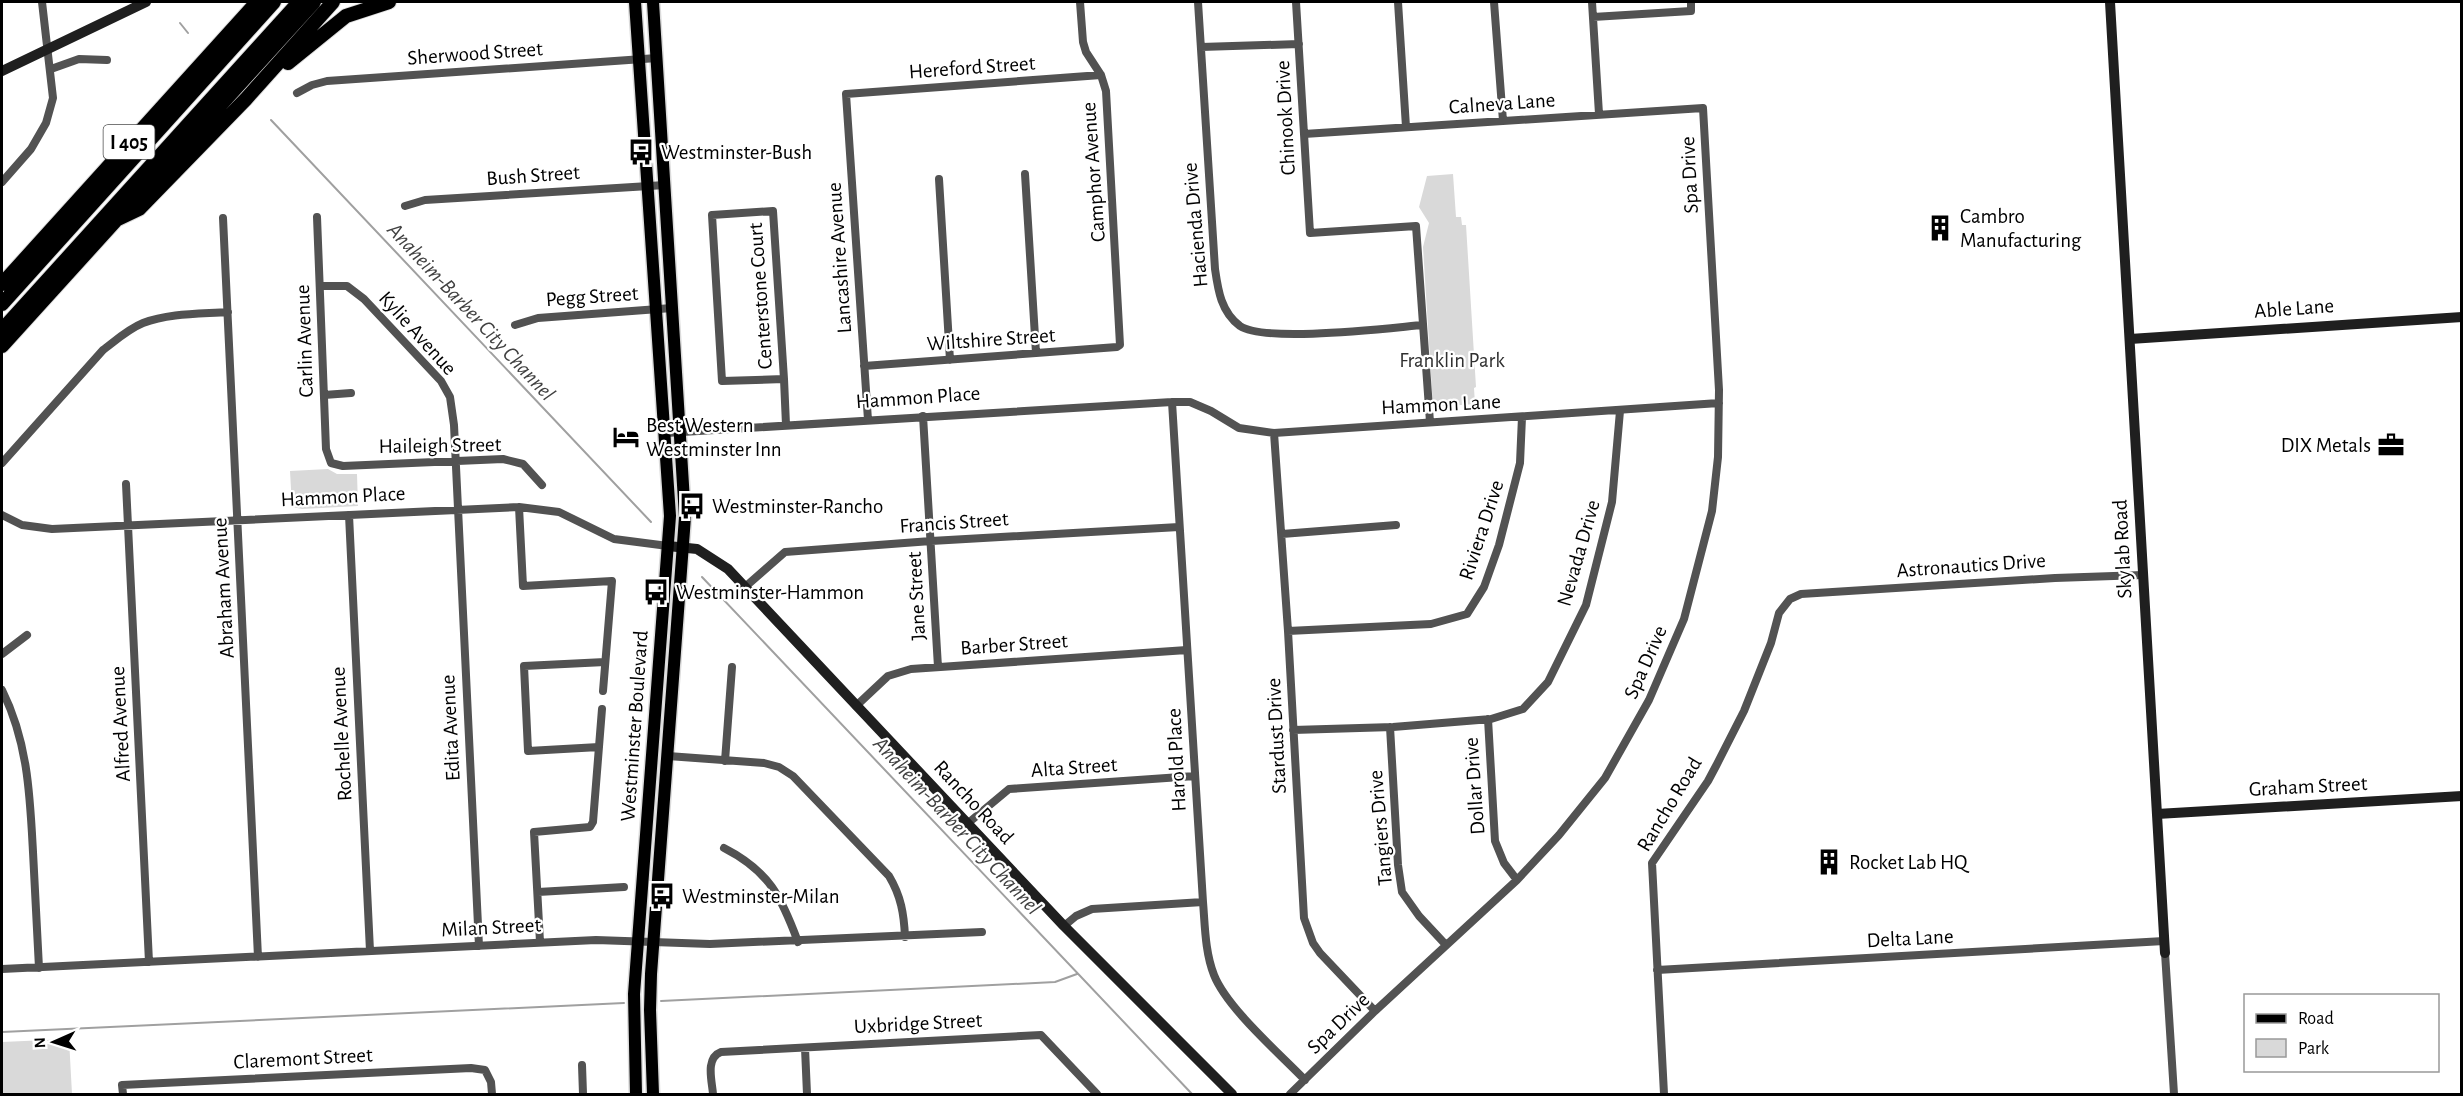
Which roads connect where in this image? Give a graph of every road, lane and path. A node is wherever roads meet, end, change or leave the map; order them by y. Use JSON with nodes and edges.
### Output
{"nodes":[{"id":1,"x":42,"y":2,"type":"edge"},
{"id":2,"x":146,"y":2,"type":"edge"},
{"id":3,"x":257,"y":2,"type":"edge"},
{"id":4,"x":274,"y":2,"type":"edge"},
{"id":5,"x":298,"y":2,"type":"edge"},
{"id":6,"x":314,"y":2,"type":"edge"},
{"id":7,"x":333,"y":2,"type":"edge"},
{"id":8,"x":389,"y":2,"type":"edge"},
{"id":9,"x":635,"y":2,"type":"edge"},
{"id":10,"x":653,"y":2,"type":"edge"},
{"id":11,"x":1080,"y":2,"type":"edge"},
{"id":12,"x":1198,"y":2,"type":"edge"},
{"id":13,"x":1296,"y":2,"type":"edge"},
{"id":14,"x":1398,"y":2,"type":"edge"},
{"id":15,"x":1494,"y":2,"type":"edge"},
{"id":16,"x":1592,"y":2,"type":"edge"},
{"id":17,"x":1690,"y":2,"type":"edge"},
{"id":18,"x":2110,"y":2,"type":"edge"},
{"id":19,"x":1593,"y":17,"type":"junction"},
{"id":20,"x":1299,"y":44,"type":"junction"},
{"id":21,"x":1202,"y":47,"type":"junction"},
{"id":22,"x":46,"y":49,"type":"junction"},
{"id":23,"x":657,"y":58,"type":"junction"},
{"id":24,"x":107,"y":60,"type":"dead end"},
{"id":25,"x":639,"y":60,"type":"junction"},
{"id":26,"x":51,"y":69,"type":"junction"},
{"id":27,"x":2,"y":71,"type":"edge"},
{"id":28,"x":1101,"y":75,"type":"junction"},
{"id":29,"x":297,"y":93,"type":"dead end"},
{"id":30,"x":846,"y":94,"type":"joint"},
{"id":31,"x":246,"y":99,"type":"junction"},
{"id":32,"x":1703,"y":108,"type":"joint"},
{"id":33,"x":1599,"y":114,"type":"junction"},
{"id":34,"x":1503,"y":121,"type":"junction"},
{"id":35,"x":1406,"y":127,"type":"junction"},
{"id":36,"x":1304,"y":134,"type":"junction"},
{"id":37,"x":1024,"y":174,"type":"dead end"},
{"id":38,"x":939,"y":179,"type":"dead end"},
{"id":39,"x":2,"y":182,"type":"edge"},
{"id":40,"x":665,"y":184,"type":"junction"},
{"id":41,"x":648,"y":185,"type":"junction"},
{"id":42,"x":405,"y":206,"type":"dead end"},
{"id":43,"x":317,"y":217,"type":"dead end"},
{"id":44,"x":223,"y":218,"type":"dead end"},
{"id":45,"x":111,"y":223,"type":"junction"},
{"id":46,"x":2,"y":284,"type":"edge"},
{"id":47,"x":320,"y":286,"type":"junction"},
{"id":48,"x":2,"y":304,"type":"edge"},
{"id":49,"x":672,"y":308,"type":"junction"},
{"id":50,"x":657,"y":309,"type":"junction"},
{"id":51,"x":228,"y":312,"type":"junction"},
{"id":52,"x":2462,"y":317,"type":"edge"},
{"id":53,"x":1423,"y":324,"type":"junction"},
{"id":54,"x":515,"y":325,"type":"dead end"},
{"id":55,"x":2,"y":330,"type":"edge"},
{"id":56,"x":2130,"y":339,"type":"junction"},
{"id":57,"x":1120,"y":345,"type":"joint"},
{"id":58,"x":2,"y":346,"type":"edge"},
{"id":59,"x":1036,"y":353,"type":"junction"},
{"id":60,"x":950,"y":360,"type":"junction"},
{"id":61,"x":864,"y":366,"type":"junction"},
{"id":62,"x":784,"y":379,"type":"junction"},
{"id":63,"x":351,"y":393,"type":"dead end"},
{"id":64,"x":324,"y":395,"type":"junction"},
{"id":65,"x":1172,"y":402,"type":"junction"},
{"id":66,"x":1719,"y":403,"type":"junction"},
{"id":67,"x":1620,"y":411,"type":"junction"},
{"id":68,"x":923,"y":416,"type":"junction"},
{"id":69,"x":1522,"y":417,"type":"junction"},
{"id":70,"x":868,"y":420,"type":"junction"},
{"id":71,"x":1430,"y":422,"type":"junction"},
{"id":72,"x":786,"y":425,"type":"junction"},
{"id":73,"x":666,"y":433,"type":"junction"},
{"id":74,"x":680,"y":433,"type":"junction"},
{"id":75,"x":1274,"y":433,"type":"junction"},
{"id":76,"x":455,"y":461,"type":"junction"},
{"id":77,"x":2,"y":463,"type":"edge"},
{"id":78,"x":331,"y":463,"type":"joint"},
{"id":79,"x":126,"y":484,"type":"dead end"},
{"id":80,"x":542,"y":484,"type":"dead end"},
{"id":81,"x":519,"y":507,"type":"junction"},
{"id":82,"x":457,"y":509,"type":"junction"},
{"id":83,"x":2,"y":515,"type":"edge"},
{"id":84,"x":349,"y":515,"type":"junction"},
{"id":85,"x":238,"y":520,"type":"junction"},
{"id":86,"x":1396,"y":525,"type":"dead end"},
{"id":87,"x":128,"y":526,"type":"junction"},
{"id":88,"x":1179,"y":526,"type":"junction"},
{"id":89,"x":1282,"y":534,"type":"junction"},
{"id":90,"x":931,"y":541,"type":"junction"},
{"id":91,"x":668,"y":546,"type":"junction"},
{"id":92,"x":683,"y":547,"type":"junction"},
{"id":93,"x":2143,"y":575,"type":"junction"},
{"id":94,"x":745,"y":587,"type":"junction"},
{"id":95,"x":1801,"y":594,"type":"joint"},
{"id":96,"x":1288,"y":631,"type":"junction"},
{"id":97,"x":27,"y":635,"type":"dead end"},
{"id":98,"x":1187,"y":650,"type":"junction"},
{"id":99,"x":2,"y":654,"type":"edge"},
{"id":100,"x":605,"y":662,"type":"junction"},
{"id":101,"x":732,"y":667,"type":"dead end"},
{"id":102,"x":938,"y":667,"type":"junction"},
{"id":103,"x":2,"y":690,"type":"edge"},
{"id":104,"x":603,"y":691,"type":"dead end"},
{"id":105,"x":856,"y":706,"type":"junction"},
{"id":106,"x":602,"y":710,"type":"dead end"},
{"id":107,"x":1488,"y":719,"type":"junction"},
{"id":108,"x":1390,"y":728,"type":"junction"},
{"id":109,"x":1293,"y":730,"type":"junction"},
{"id":110,"x":599,"y":747,"type":"junction"},
{"id":111,"x":668,"y":756,"type":"junction"},
{"id":112,"x":725,"y":761,"type":"junction"},
{"id":113,"x":1195,"y":776,"type":"junction"},
{"id":114,"x":2462,"y":796,"type":"edge"},
{"id":115,"x":2157,"y":814,"type":"junction"},
{"id":116,"x":968,"y":824,"type":"junction"},
{"id":117,"x":724,"y":848,"type":"dead end"},
{"id":118,"x":1517,"y":880,"type":"junction"},
{"id":119,"x":624,"y":887,"type":"dead end"},
{"id":120,"x":538,"y":892,"type":"junction"},
{"id":121,"x":1203,"y":902,"type":"junction"},
{"id":122,"x":1064,"y":926,"type":"junction"},
{"id":123,"x":982,"y":932,"type":"dead end"},
{"id":124,"x":905,"y":937,"type":"junction"},
{"id":125,"x":638,"y":941,"type":"junction"},
{"id":126,"x":540,"y":942,"type":"junction"},
{"id":127,"x":654,"y":942,"type":"junction"},
{"id":128,"x":798,"y":942,"type":"junction"},
{"id":129,"x":1446,"y":945,"type":"junction"},
{"id":130,"x":479,"y":946,"type":"junction"},
{"id":131,"x":2164,"y":947,"type":"junction"},
{"id":132,"x":370,"y":951,"type":"junction"},
{"id":133,"x":258,"y":957,"type":"junction"},
{"id":134,"x":149,"y":962,"type":"junction"},
{"id":135,"x":39,"y":968,"type":"junction"},
{"id":136,"x":2,"y":969,"type":"edge"},
{"id":137,"x":1657,"y":970,"type":"junction"},
{"id":138,"x":1375,"y":1011,"type":"junction"},
{"id":139,"x":805,"y":1048,"type":"junction"},
{"id":140,"x":582,"y":1065,"type":"dead end"},
{"id":141,"x":1305,"y":1080,"type":"junction"},
{"id":142,"x":123,"y":1095,"type":"edge"},
{"id":143,"x":492,"y":1095,"type":"edge"},
{"id":144,"x":583,"y":1095,"type":"edge"},
{"id":145,"x":636,"y":1095,"type":"edge"},
{"id":146,"x":653,"y":1095,"type":"edge"},
{"id":147,"x":713,"y":1095,"type":"edge"},
{"id":148,"x":807,"y":1095,"type":"edge"},
{"id":149,"x":1097,"y":1095,"type":"edge"},
{"id":150,"x":1232,"y":1095,"type":"edge"},
{"id":151,"x":1290,"y":1095,"type":"edge"},
{"id":152,"x":1664,"y":1095,"type":"edge"},
{"id":153,"x":2174,"y":1095,"type":"edge"}],
"edges":[{"from":1,"to":22,"type":"street"},
{"from":2,"to":22,"type":"street"},
{"from":3,"to":46,"type":"highway","number":"I 405"},
{"from":4,"to":48,"type":"highway"},
{"from":5,"to":55,"type":"highway"},
{"from":6,"to":45,"type":"highway","number":"I 405"},
{"from":7,"to":31,"type":"highway"},
{"from":8,"to":31,"type":"highway"},
{"from":9,"to":25,"type":"main road","name":"Westminster Boulevard"},
{"from":10,"to":23,"type":"main road","name":"Westminster Boulevard"},
{"from":11,"to":28,"type":"street","name":"Camphor Avenue"},
{"from":12,"to":21,"type":"street","name":"Hacienda Drive"},
{"from":13,"to":20,"type":"street","name":"Chinook Drive"},
{"from":14,"to":35,"type":"street"},
{"from":15,"to":34,"type":"street"},
{"from":16,"to":19,"type":"street"},
{"from":17,"to":19,"type":"street"},
{"from":18,"to":56,"type":"street","name":"Skylab Road"},
{"from":19,"to":33,"type":"street"},
{"from":20,"to":21,"type":"street"},
{"from":20,"to":36,"type":"street","name":"Chinook Drive"},
{"from":21,"to":53,"type":"street","name":"Hacienda Drive"},
{"from":22,"to":26,"type":"street"},
{"from":22,"to":27,"type":"street"},
{"from":23,"to":25,"type":"street","name":"Sherwood Street"},
{"from":23,"to":40,"type":"main road","name":"Westminster Boulevard"},
{"from":24,"to":26,"type":"street"},
{"from":25,"to":29,"type":"street","name":"Sherwood Street"},
{"from":25,"to":41,"type":"main road","name":"Westminster Boulevard"},
{"from":26,"to":39,"type":"street"},
{"from":28,"to":30,"type":"street","name":"Hereford Street"},
{"from":28,"to":57,"type":"street","name":"Camphor Avenue"},
{"from":30,"to":61,"type":"street","name":"Lancashire Avenue"},
{"from":31,"to":45,"type":"highway"},
{"from":32,"to":33,"type":"street","name":"Calneva Lane"},
{"from":32,"to":66,"type":"street","name":"Spa Drive"},
{"from":33,"to":34,"type":"street","name":"Calneva Lane"},
{"from":34,"to":35,"type":"street","name":"Calneva Lane"},
{"from":35,"to":36,"type":"street","name":"Calneva Lane"},
{"from":36,"to":53,"type":"street","name":"Chinook Drive"},
{"from":37,"to":59,"type":"street"},
{"from":38,"to":60,"type":"street"},
{"from":40,"to":41,"type":"street","name":"Bush Street"},
{"from":40,"to":49,"type":"main road","name":"Westminster Boulevard"},
{"from":41,"to":42,"type":"street","name":"Bush Street"},
{"from":41,"to":50,"type":"main road","name":"Westminster Boulevard"},
{"from":43,"to":47,"type":"street","name":"Carlin Avenue"},
{"from":44,"to":51,"type":"street","name":"Abraham Avenue"},
{"from":45,"to":58,"type":"highway","number":"I 405"},
{"from":47,"to":64,"type":"street","name":"Carlin Avenue"},
{"from":47,"to":76,"type":"street","name":"Kylie Avenue"},
{"from":49,"to":50,"type":"street","name":"Pegg Street"},
{"from":49,"to":74,"type":"main road","name":"Westminster Boulevard"},
{"from":50,"to":54,"type":"street","name":"Pegg Street"},
{"from":50,"to":73,"type":"main road","name":"Westminster Boulevard"},
{"from":51,"to":77,"type":"street"},
{"from":51,"to":85,"type":"street","name":"Abraham Avenue"},
{"from":52,"to":56,"type":"street","name":"Able Lane"},
{"from":53,"to":71,"type":"street"},
{"from":56,"to":93,"type":"street","name":"Skylab Road"},
{"from":57,"to":59,"type":"street","name":"Wiltshire Street"},
{"from":59,"to":60,"type":"street","name":"Wiltshire Street"},
{"from":60,"to":61,"type":"street","name":"Wiltshire Street"},
{"from":61,"to":70,"type":"street","name":"Lancashire Avenue"},
{"from":62,"to":62,"type":"street","name":"Centerstone Court"},
{"from":62,"to":72,"type":"street","name":"Centerstone Court"},
{"from":63,"to":64,"type":"street"},
{"from":64,"to":78,"type":"street","name":"Carlin Avenue"},
{"from":65,"to":68,"type":"street","name":"Hammon Place"},
{"from":65,"to":75,"type":"street","name":"Hammon Lane"},
{"from":65,"to":88,"type":"street","name":"Harold Place"},
{"from":66,"to":67,"type":"street","name":"Hammon Lane"},
{"from":66,"to":118,"type":"street","name":"Spa Drive"},
{"from":67,"to":69,"type":"street","name":"Hammon Lane"},
{"from":67,"to":107,"type":"street","name":"Nevada Drive"},
{"from":68,"to":70,"type":"street","name":"Hammon Place"},
{"from":68,"to":90,"type":"street","name":"Jane Street"},
{"from":69,"to":71,"type":"street","name":"Hammon Lane"},
{"from":69,"to":96,"type":"street","name":"Riviera Drive"},
{"from":70,"to":72,"type":"street","name":"Hammon Place"},
{"from":71,"to":75,"type":"street","name":"Hammon Lane"},
{"from":72,"to":74,"type":"street","name":"Hammon Place"},
{"from":73,"to":74,"type":"street","name":"Hammon Place"},
{"from":73,"to":91,"type":"main road","name":"Westminster Boulevard"},
{"from":74,"to":92,"type":"main road","name":"Westminster Boulevard"},
{"from":75,"to":89,"type":"street","name":"Stardust Drive"},
{"from":76,"to":78,"type":"street","name":"Haileigh Street"},
{"from":76,"to":80,"type":"street","name":"Haileigh Street"},
{"from":76,"to":82,"type":"street","name":"Kylie Avenue"},
{"from":79,"to":87,"type":"street","name":"Alfred Avenue"},
{"from":81,"to":82,"type":"street","name":"Hammon Place"},
{"from":81,"to":91,"type":"street","name":"Hammon Place"},
{"from":81,"to":100,"type":"street"},
{"from":82,"to":84,"type":"street","name":"Hammon Place"},
{"from":82,"to":130,"type":"street","name":"Edita Avenue"},
{"from":83,"to":87,"type":"street","name":"Hammon Place"},
{"from":84,"to":85,"type":"street","name":"Hammon Place"},
{"from":84,"to":132,"type":"street","name":"Rochelle Avenue"},
{"from":85,"to":87,"type":"street","name":"Hammon Place"},
{"from":85,"to":133,"type":"street","name":"Abraham Avenue"},
{"from":86,"to":89,"type":"street"},
{"from":87,"to":134,"type":"street","name":"Alfred Avenue"},
{"from":88,"to":90,"type":"street","name":"Francis Street"},
{"from":88,"to":98,"type":"street","name":"Harold Place"},
{"from":89,"to":96,"type":"street","name":"Stardust Drive"},
{"from":90,"to":94,"type":"street","name":"Francis Street"},
{"from":90,"to":102,"type":"street","name":"Jane Street"},
{"from":91,"to":92,"type":"street","name":"Hammon Place"},
{"from":91,"to":125,"type":"main road","name":"Westminster Boulevard"},
{"from":92,"to":94,"type":"street","name":"Rancho Road"},
{"from":92,"to":111,"type":"main road","name":"Westminster Boulevard"},
{"from":93,"to":95,"type":"street","name":"Astronautics Drive"},
{"from":93,"to":115,"type":"street","name":"Skylab Road"},
{"from":94,"to":105,"type":"street","name":"Rancho Road"},
{"from":95,"to":137,"type":"street","name":"Rancho Road"},
{"from":96,"to":109,"type":"street","name":"Stardust Drive"},
{"from":97,"to":99,"type":"street"},
{"from":98,"to":102,"type":"street","name":"Barber Street"},
{"from":98,"to":113,"type":"street","name":"Harold Place"},
{"from":100,"to":104,"type":"street"},
{"from":100,"to":110,"type":"street"},
{"from":101,"to":112,"type":"street"},
{"from":102,"to":105,"type":"street","name":"Barber Street"},
{"from":103,"to":135,"type":"street"},
{"from":105,"to":116,"type":"street","name":"Rancho Road"},
{"from":106,"to":110,"type":"street"},
{"from":107,"to":108,"type":"street","name":"Nevada Drive"},
{"from":107,"to":118,"type":"street","name":"Dollar Drive"},
{"from":108,"to":109,"type":"street","name":"Nevada Drive"},
{"from":108,"to":129,"type":"street","name":"Tangiers Drive"},
{"from":109,"to":138,"type":"street","name":"Stardust Drive"},
{"from":110,"to":120,"type":"street"},
{"from":111,"to":112,"type":"street"},
{"from":111,"to":127,"type":"main road","name":"Westminster Boulevard"},
{"from":112,"to":124,"type":"street"},
{"from":113,"to":116,"type":"street","name":"Alta Street"},
{"from":113,"to":121,"type":"street","name":"Harold Place"},
{"from":114,"to":115,"type":"street","name":"Graham Street"},
{"from":115,"to":131,"type":"street","name":"Skylab Road"},
{"from":116,"to":122,"type":"street","name":"Rancho Road"},
{"from":117,"to":128,"type":"street"},
{"from":118,"to":129,"type":"street","name":"Spa Drive"},
{"from":119,"to":120,"type":"street"},
{"from":120,"to":126,"type":"street"},
{"from":121,"to":122,"type":"street"},
{"from":121,"to":141,"type":"street","name":"Harold Place"},
{"from":122,"to":150,"type":"street","name":"Rancho Road"},
{"from":123,"to":124,"type":"street","name":"Milan Street"},
{"from":124,"to":128,"type":"street","name":"Milan Street"},
{"from":125,"to":126,"type":"street","name":"Milan Street"},
{"from":125,"to":127,"type":"street","name":"Milan Street"},
{"from":125,"to":145,"type":"main road","name":"Westminster Boulevard"},
{"from":126,"to":130,"type":"street","name":"Milan Street"},
{"from":127,"to":128,"type":"street","name":"Milan Street"},
{"from":127,"to":146,"type":"main road","name":"Westminster Boulevard"},
{"from":129,"to":138,"type":"street","name":"Spa Drive"},
{"from":130,"to":132,"type":"street","name":"Milan Street"},
{"from":131,"to":137,"type":"street","name":"Delta Lane"},
{"from":131,"to":153,"type":"street","name":"Skylab Road"},
{"from":132,"to":133,"type":"street","name":"Milan Street"},
{"from":133,"to":134,"type":"street","name":"Milan Street"},
{"from":134,"to":135,"type":"street","name":"Milan Street"},
{"from":135,"to":136,"type":"street","name":"Milan Street"},
{"from":137,"to":152,"type":"street","name":"Rancho Road"},
{"from":138,"to":141,"type":"street","name":"Spa Drive"},
{"from":139,"to":147,"type":"street","name":"Uxbridge Street"},
{"from":139,"to":148,"type":"street"},
{"from":139,"to":149,"type":"street","name":"Uxbridge Street"},
{"from":140,"to":144,"type":"street"},
{"from":141,"to":151,"type":"street","name":"Spa Drive"},
{"from":142,"to":143,"type":"street","name":"Claremont Street"}]}
